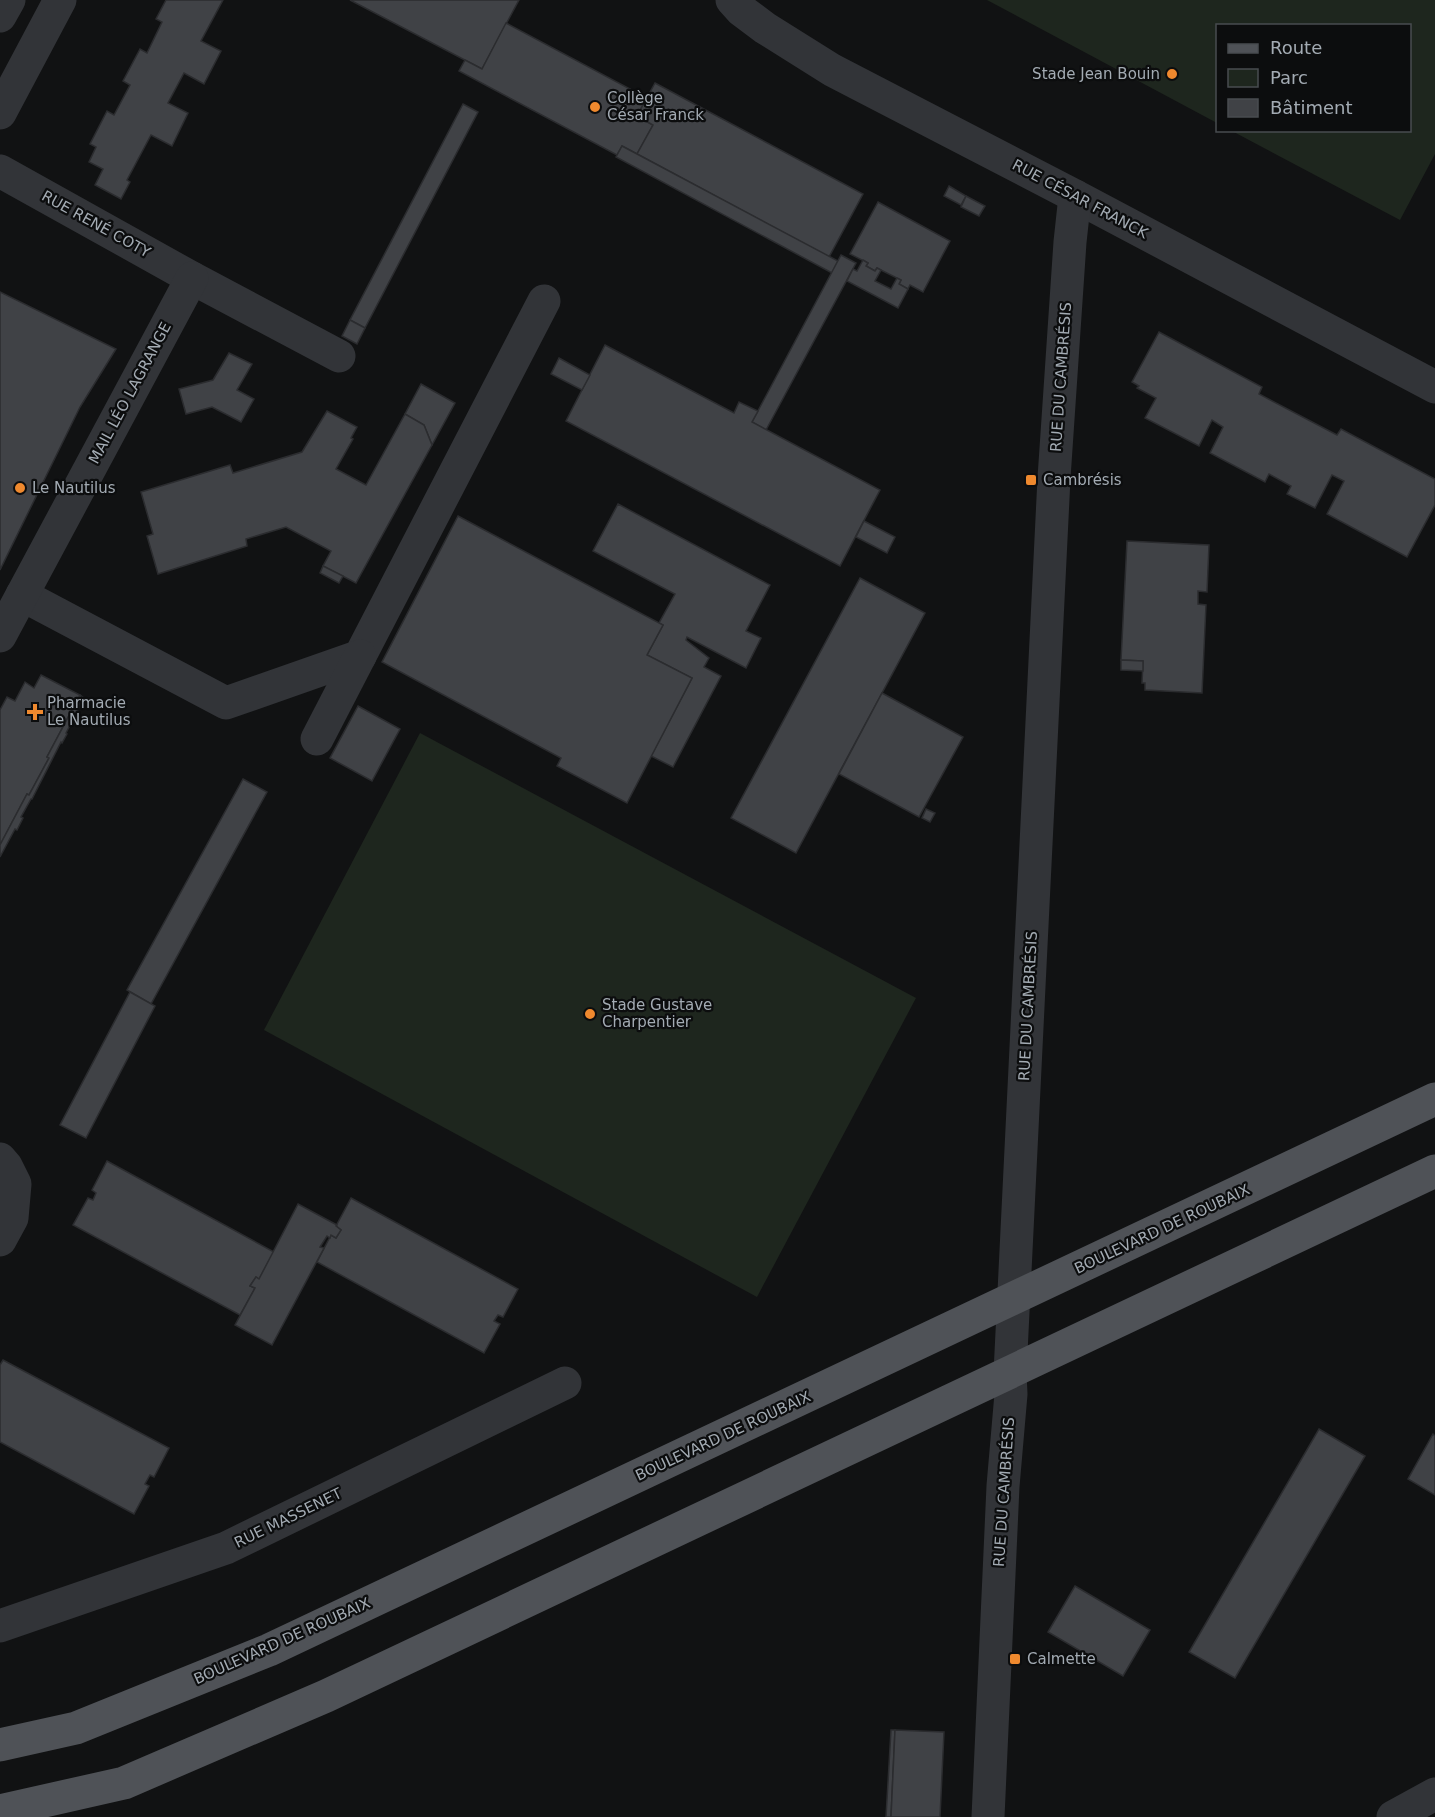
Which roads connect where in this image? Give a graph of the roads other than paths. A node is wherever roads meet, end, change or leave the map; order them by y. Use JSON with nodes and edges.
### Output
{"nodes":[{"id":1,"x":9,"y":0,"type":"edge"},
{"id":2,"x":60,"y":0,"type":"edge"},
{"id":3,"x":732,"y":0,"type":"edge"},
{"id":4,"x":0,"y":16,"type":"edge"},
{"id":5,"x":0,"y":114,"type":"edge"},
{"id":6,"x":0,"y":171,"type":"edge"},
{"id":7,"x":1075,"y":196,"type":"junction"},
{"id":8,"x":192,"y":278,"type":"junction"},
{"id":9,"x":544,"y":301,"type":"dead end"},
{"id":10,"x":339,"y":356,"type":"dead end"},
{"id":11,"x":1435,"y":387,"type":"edge"},
{"id":12,"x":22,"y":595,"type":"junction"},
{"id":13,"x":0,"y":636,"type":"edge"},
{"id":14,"x":360,"y":656,"type":"junction"},
{"id":15,"x":317,"y":740,"type":"dead end"},
{"id":16,"x":1435,"y":1100,"type":"edge"},
{"id":17,"x":0,"y":1159,"type":"edge"},
{"id":18,"x":1435,"y":1171,"type":"edge"},
{"id":19,"x":0,"y":1240,"type":"edge"},
{"id":20,"x":1014,"y":1299,"type":"junction"},
{"id":21,"x":1010,"y":1372,"type":"junction"},
{"id":22,"x":565,"y":1383,"type":"dead end"},
{"id":23,"x":0,"y":1626,"type":"edge"},
{"id":24,"x":0,"y":1745,"type":"edge"},
{"id":25,"x":1435,"y":1794,"type":"edge"},
{"id":26,"x":0,"y":1811,"type":"edge"},
{"id":27,"x":988,"y":1817,"type":"edge"},
{"id":28,"x":1393,"y":1817,"type":"edge"}],
"edges":[{"from":1,"to":4,"type":"street"},
{"from":2,"to":5,"type":"street"},
{"from":3,"to":7,"type":"street","name":"RUE CÉSAR FRANCK"},
{"from":6,"to":8,"type":"street","name":"RUE RENÉ COTY"},
{"from":7,"to":11,"type":"street","name":"RUE CÉSAR FRANCK"},
{"from":7,"to":20,"type":"street","name":"RUE DU CAMBRÉSIS"},
{"from":8,"to":10,"type":"street","name":"RUE RENÉ COTY"},
{"from":8,"to":12,"type":"street","name":"MAIL LÉO LAGRANGE"},
{"from":9,"to":14,"type":"street"},
{"from":12,"to":13,"type":"street","name":"MAIL LÉO LAGRANGE"},
{"from":12,"to":14,"type":"street"},
{"from":14,"to":15,"type":"street"},
{"from":16,"to":20,"type":"main road","name":"BOULEVARD DE ROUBAIX"},
{"from":17,"to":19,"type":"street"},
{"from":18,"to":21,"type":"main road"},
{"from":20,"to":21,"type":"street","name":"RUE DU CAMBRÉSIS"},
{"from":20,"to":24,"type":"main road","name":"BOULEVARD DE ROUBAIX"},
{"from":21,"to":26,"type":"main road"},
{"from":21,"to":27,"type":"street","name":"RUE DU CAMBRÉSIS"},
{"from":22,"to":23,"type":"street","name":"RUE MASSENET"},
{"from":25,"to":28,"type":"street"}]}
